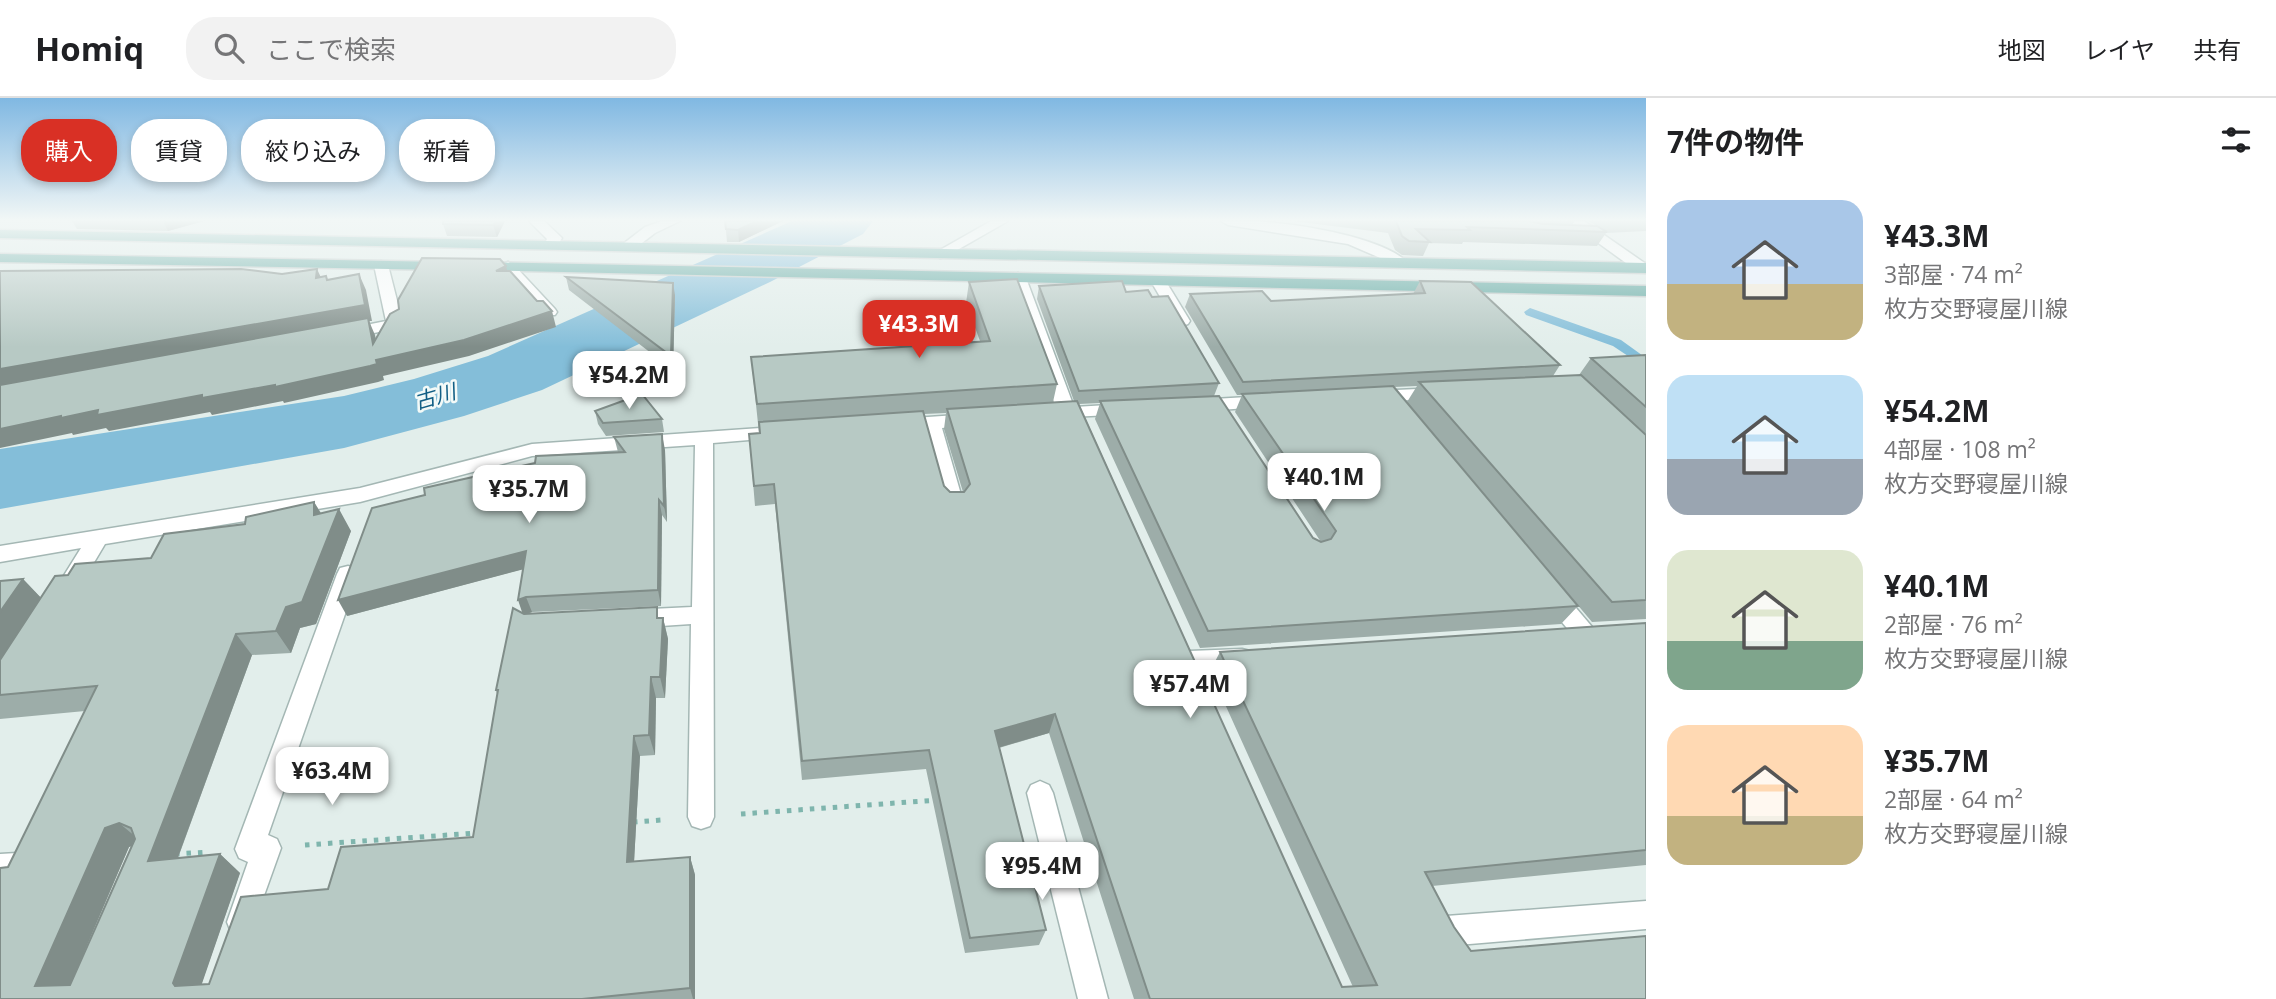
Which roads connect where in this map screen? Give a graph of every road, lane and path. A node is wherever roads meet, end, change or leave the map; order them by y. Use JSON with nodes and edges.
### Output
{"nodes":[{"id":1,"x":275,"y":263,"type":"edge"},
{"id":2,"x":1403,"y":263,"type":"edge"},
{"id":3,"x":381,"y":265,"type":"junction"},
{"id":4,"x":508,"y":267,"type":"junction"},
{"id":5,"x":1644,"y":268,"type":"edge"},
{"id":6,"x":1018,"y":278,"type":"junction"},
{"id":7,"x":1160,"y":283,"type":"junction"},
{"id":8,"x":1475,"y":288,"type":"junction"},
{"id":9,"x":1646,"y":291,"type":"edge"},
{"id":10,"x":1494,"y":308,"type":"edge"},
{"id":11,"x":549,"y":312,"type":"edge"},
{"id":12,"x":327,"y":337,"type":"edge"},
{"id":13,"x":1192,"y":338,"type":"edge"},
{"id":14,"x":1217,"y":382,"type":"edge"},
{"id":15,"x":1454,"y":393,"type":"edge"},
{"id":16,"x":1389,"y":396,"type":"junction"},
{"id":17,"x":1349,"y":398,"type":"edge"},
{"id":18,"x":1283,"y":401,"type":"edge"},
{"id":19,"x":1224,"y":405,"type":"junction"},
{"id":20,"x":1177,"y":407,"type":"edge"},
{"id":21,"x":1149,"y":409,"type":"edge"},
{"id":22,"x":1073,"y":413,"type":"junction"},
{"id":23,"x":1040,"y":415,"type":"edge"},
{"id":24,"x":1406,"y":417,"type":"edge"},
{"id":25,"x":985,"y":419,"type":"edge"},
{"id":26,"x":931,"y":422,"type":"junction"},
{"id":27,"x":877,"y":426,"type":"edge"},
{"id":28,"x":1233,"y":428,"type":"edge"},
{"id":29,"x":797,"y":432,"type":"edge"},
{"id":30,"x":1090,"y":437,"type":"edge"},
{"id":31,"x":704,"y":438,"type":"junction"},
{"id":32,"x":379,"y":489,"type":"junction"},
{"id":33,"x":954,"y":505,"type":"edge"},
{"id":34,"x":370,"y":515,"type":"edge"},
{"id":35,"x":99,"y":537,"type":"junction"},
{"id":36,"x":0,"y":554,"type":"edge"},
{"id":37,"x":356,"y":554,"type":"edge"},
{"id":38,"x":1542,"y":582,"type":"edge"},
{"id":39,"x":57,"y":604,"type":"edge"},
{"id":40,"x":703,"y":615,"type":"junction"},
{"id":41,"x":611,"y":620,"type":"edge"},
{"id":42,"x":1609,"y":632,"type":"edge"},
{"id":43,"x":1585,"y":634,"type":"junction"},
{"id":44,"x":1178,"y":636,"type":"edge"},
{"id":45,"x":1558,"y":636,"type":"edge"},
{"id":46,"x":1258,"y":657,"type":"edge"},
{"id":47,"x":1189,"y":661,"type":"junction"},
{"id":48,"x":1200,"y":685,"type":"edge"},
{"id":49,"x":1040,"y":793,"type":"dead end"},
{"id":50,"x":945,"y":800,"type":"edge"},
{"id":51,"x":701,"y":817,"type":"junction"},
{"id":52,"x":620,"y":823,"type":"edge"},
{"id":53,"x":484,"y":833,"type":"edge"},
{"id":54,"x":258,"y":849,"type":"junction"},
{"id":55,"x":168,"y":855,"type":"dead end"},
{"id":56,"x":1646,"y":915,"type":"edge"},
{"id":57,"x":1446,"y":931,"type":"edge"},
{"id":58,"x":232,"y":949,"type":"edge"},
{"id":59,"x":1093,"y":999,"type":"edge"}],
"edges":[{"from":1,"to":3,"type":"main road"},
{"from":2,"to":5,"type":"main road"},
{"from":3,"to":4,"type":"main road"},
{"from":3,"to":12,"type":"street"},
{"from":4,"to":6,"type":"main road"},
{"from":4,"to":11,"type":"street"},
{"from":6,"to":7,"type":"main road"},
{"from":6,"to":22,"type":"street"},
{"from":7,"to":8,"type":"main road"},
{"from":7,"to":13,"type":"street"},
{"from":8,"to":9,"type":"main road"},
{"from":8,"to":10,"type":"street"},
{"from":14,"to":19,"type":"street"},
{"from":15,"to":16,"type":"street"},
{"from":16,"to":17,"type":"street"},
{"from":16,"to":24,"type":"street"},
{"from":18,"to":19,"type":"street"},
{"from":19,"to":20,"type":"street"},
{"from":19,"to":28,"type":"street"},
{"from":21,"to":22,"type":"street"},
{"from":22,"to":23,"type":"street"},
{"from":22,"to":30,"type":"street"},
{"from":25,"to":26,"type":"street"},
{"from":26,"to":27,"type":"street"},
{"from":26,"to":33,"type":"street"},
{"from":29,"to":31,"type":"street"},
{"from":31,"to":32,"type":"street"},
{"from":31,"to":40,"type":"street"},
{"from":32,"to":34,"type":"street"},
{"from":32,"to":35,"type":"street"},
{"from":35,"to":36,"type":"street"},
{"from":35,"to":39,"type":"street"},
{"from":37,"to":54,"type":"street"},
{"from":38,"to":43,"type":"street"},
{"from":40,"to":41,"type":"street"},
{"from":40,"to":51,"type":"street"},
{"from":42,"to":43,"type":"street"},
{"from":43,"to":45,"type":"street"},
{"from":44,"to":47,"type":"street"},
{"from":46,"to":47,"type":"street"},
{"from":47,"to":48,"type":"street"},
{"from":49,"to":59,"type":"street"},
{"from":50,"to":51,"type":"path"},
{"from":51,"to":52,"type":"path"},
{"from":53,"to":54,"type":"path"},
{"from":54,"to":55,"type":"path"},
{"from":54,"to":58,"type":"street"},
{"from":56,"to":57,"type":"street"}]}
